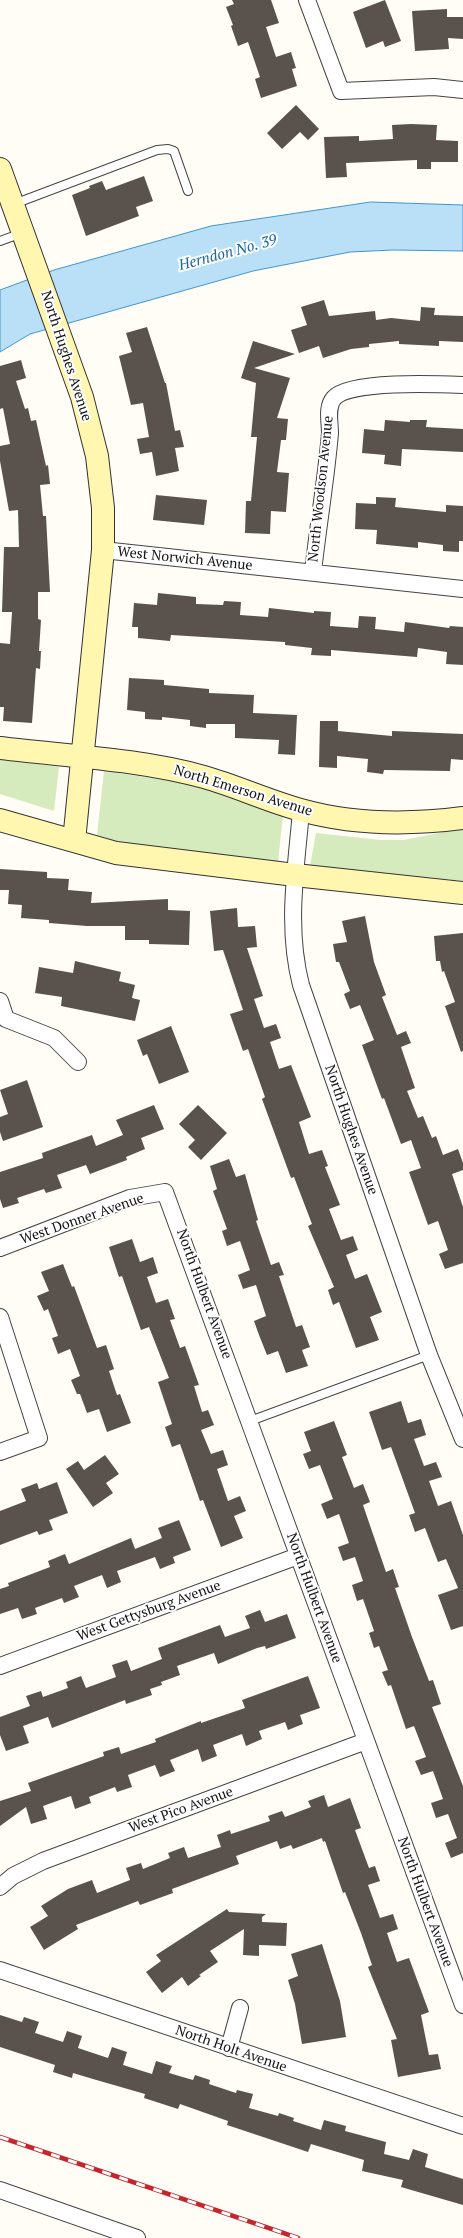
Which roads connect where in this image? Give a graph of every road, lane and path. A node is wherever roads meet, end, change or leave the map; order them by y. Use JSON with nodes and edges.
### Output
{"nodes":[{"id":1,"x":307,"y":0,"type":"edge"},
{"id":2,"x":463,"y":90,"type":"edge"},
{"id":3,"x":0,"y":169,"type":"edge"},
{"id":4,"x":188,"y":191,"type":"dead end"},
{"id":5,"x":13,"y":205,"type":"junction"},
{"id":6,"x":23,"y":233,"type":"junction"},
{"id":7,"x":0,"y":241,"type":"edge"},
{"id":8,"x":463,"y":385,"type":"edge"},
{"id":9,"x":103,"y":550,"type":"junction"},
{"id":10,"x":312,"y":572,"type":"junction"},
{"id":11,"x":463,"y":589,"type":"edge"},
{"id":12,"x":0,"y":748,"type":"edge"},
{"id":13,"x":83,"y":758,"type":"junction"},
{"id":14,"x":301,"y":811,"type":"junction"},
{"id":15,"x":463,"y":818,"type":"edge"},
{"id":16,"x":0,"y":820,"type":"edge"},
{"id":17,"x":74,"y":841,"type":"junction"},
{"id":18,"x":295,"y":875,"type":"junction"},
{"id":19,"x":463,"y":892,"type":"edge"},
{"id":20,"x":0,"y":1001,"type":"edge"},
{"id":21,"x":78,"y":1062,"type":"dead end"},
{"id":22,"x":165,"y":1192,"type":"joint"},
{"id":23,"x":0,"y":1248,"type":"edge"},
{"id":24,"x":0,"y":1317,"type":"edge"},
{"id":25,"x":429,"y":1354,"type":"junction"},
{"id":26,"x":250,"y":1421,"type":"junction"},
{"id":27,"x":463,"y":1439,"type":"edge"},
{"id":28,"x":0,"y":1452,"type":"edge"},
{"id":29,"x":298,"y":1556,"type":"junction"},
{"id":30,"x":0,"y":1666,"type":"edge"},
{"id":31,"x":366,"y":1741,"type":"junction"},
{"id":32,"x":0,"y":1887,"type":"edge"},
{"id":33,"x":0,"y":1970,"type":"edge"},
{"id":34,"x":463,"y":2005,"type":"edge"},
{"id":35,"x":240,"y":2008,"type":"dead end"},
{"id":36,"x":229,"y":2048,"type":"junction"},
{"id":37,"x":463,"y":2126,"type":"edge"},
{"id":38,"x":0,"y":2190,"type":"edge"},
{"id":39,"x":137,"y":2238,"type":"edge"}],
"edges":[{"from":1,"to":2,"type":"street"},
{"from":3,"to":5,"type":"street","name":"North Hughes Avenue"},
{"from":4,"to":5,"type":"lane"},
{"from":5,"to":6,"type":"street","name":"North Hughes Avenue"},
{"from":6,"to":7,"type":"lane"},
{"from":6,"to":9,"type":"street","name":"North Hughes Avenue"},
{"from":8,"to":10,"type":"street","name":"North Woodson Avenue"},
{"from":9,"to":10,"type":"street","name":"West Norwich Avenue"},
{"from":9,"to":13,"type":"street","name":"West Norwich Avenue"},
{"from":10,"to":11,"type":"street","name":"West Norwich Avenue"},
{"from":12,"to":13,"type":"street","name":"North Emerson Avenue"},
{"from":13,"to":14,"type":"street","name":"North Emerson Avenue"},
{"from":13,"to":17,"type":"street","name":"West Norwich Avenue"},
{"from":14,"to":15,"type":"street","name":"North Emerson Avenue"},
{"from":14,"to":18,"type":"street","name":"North Hughes Avenue"},
{"from":16,"to":17,"type":"street"},
{"from":17,"to":18,"type":"street"},
{"from":18,"to":19,"type":"street"},
{"from":18,"to":25,"type":"street","name":"North Hughes Avenue"},
{"from":20,"to":21,"type":"street"},
{"from":22,"to":23,"type":"street","name":"West Donner Avenue"},
{"from":22,"to":26,"type":"street","name":"North Hulbert Avenue"},
{"from":24,"to":28,"type":"street"},
{"from":25,"to":26,"type":"lane"},
{"from":25,"to":27,"type":"street","name":"North Hughes Avenue"},
{"from":26,"to":29,"type":"street","name":"North Hulbert Avenue"},
{"from":29,"to":30,"type":"street","name":"West Gettysburg Avenue"},
{"from":29,"to":31,"type":"street","name":"North Hulbert Avenue"},
{"from":31,"to":32,"type":"street","name":"West Pico Avenue"},
{"from":31,"to":34,"type":"street","name":"North Hulbert Avenue"},
{"from":33,"to":36,"type":"street","name":"North Holt Avenue"},
{"from":35,"to":36,"type":"street"},
{"from":36,"to":37,"type":"street","name":"North Holt Avenue"},
{"from":38,"to":39,"type":"street"}]}
